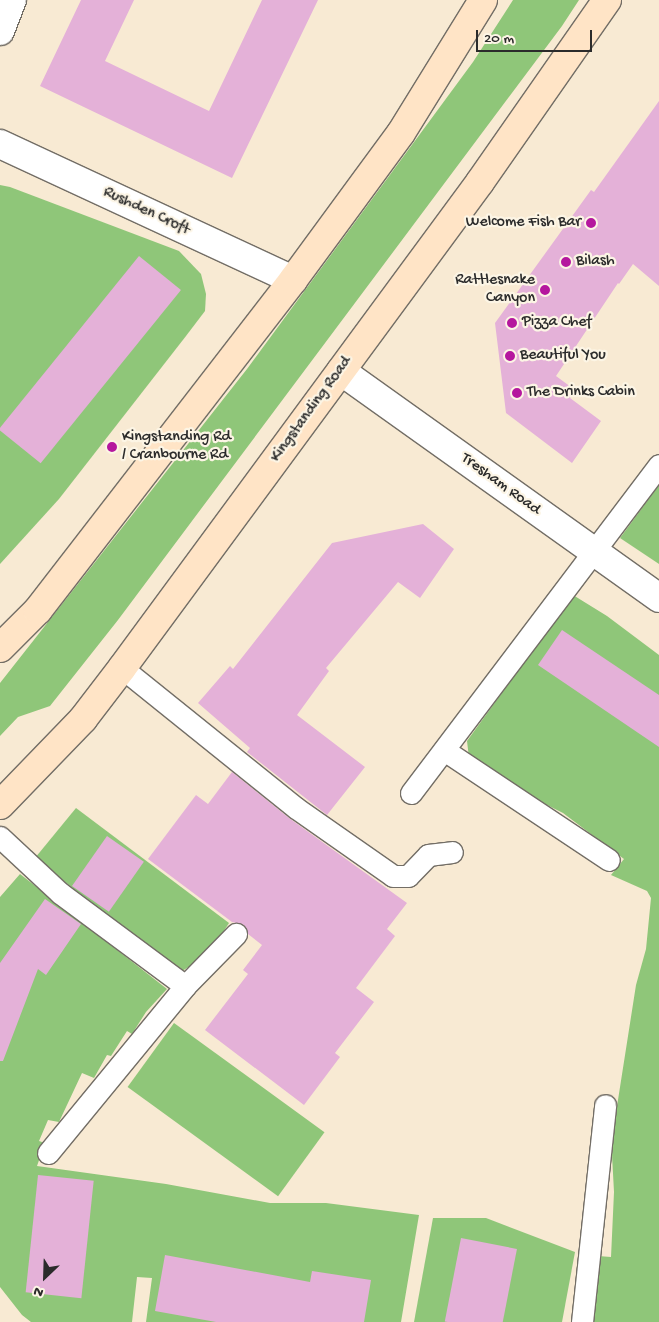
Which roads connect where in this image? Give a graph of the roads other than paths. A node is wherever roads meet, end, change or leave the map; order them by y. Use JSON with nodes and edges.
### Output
{"nodes":[{"id":1,"x":12,"y":0,"type":"edge"},
{"id":2,"x":483,"y":0,"type":"edge"},
{"id":3,"x":607,"y":0,"type":"edge"},
{"id":4,"x":0,"y":31,"type":"edge"},
{"id":5,"x":0,"y":144,"type":"edge"},
{"id":6,"x":293,"y":280,"type":"junction"},
{"id":7,"x":341,"y":371,"type":"junction"},
{"id":8,"x":659,"y":466,"type":"edge"},
{"id":9,"x":594,"y":552,"type":"junction"},
{"id":10,"x":659,"y":598,"type":"edge"},
{"id":11,"x":0,"y":648,"type":"edge"},
{"id":12,"x":122,"y":668,"type":"junction"},
{"id":13,"x":444,"y":750,"type":"junction"},
{"id":14,"x":411,"y":793,"type":"dead end"},
{"id":15,"x":0,"y":805,"type":"edge"},
{"id":16,"x":0,"y":837,"type":"edge"},
{"id":17,"x":452,"y":852,"type":"dead end"},
{"id":18,"x":609,"y":860,"type":"dead end"},
{"id":19,"x":236,"y":934,"type":"dead end"},
{"id":20,"x":185,"y":986,"type":"junction"},
{"id":21,"x":605,"y":1105,"type":"dead end"},
{"id":22,"x":48,"y":1153,"type":"dead end"},
{"id":23,"x":582,"y":1322,"type":"edge"}],
"edges":[{"from":1,"to":4,"type":"street"},
{"from":2,"to":6,"type":"main road"},
{"from":3,"to":7,"type":"main road","name":"Kingstanding Road"},
{"from":5,"to":6,"type":"street","name":"Rushden Croft"},
{"from":6,"to":11,"type":"main road"},
{"from":7,"to":9,"type":"street","name":"Tresham Road"},
{"from":7,"to":12,"type":"main road","name":"Kingstanding Road"},
{"from":8,"to":9,"type":"lane"},
{"from":9,"to":10,"type":"street","name":"Tresham Road"},
{"from":9,"to":13,"type":"lane"},
{"from":12,"to":15,"type":"main road","name":"Kingstanding Road"},
{"from":12,"to":17,"type":"lane"},
{"from":13,"to":14,"type":"lane"},
{"from":13,"to":18,"type":"lane"},
{"from":16,"to":20,"type":"lane"},
{"from":19,"to":20,"type":"lane"},
{"from":20,"to":22,"type":"lane"},
{"from":21,"to":23,"type":"lane"}]}
